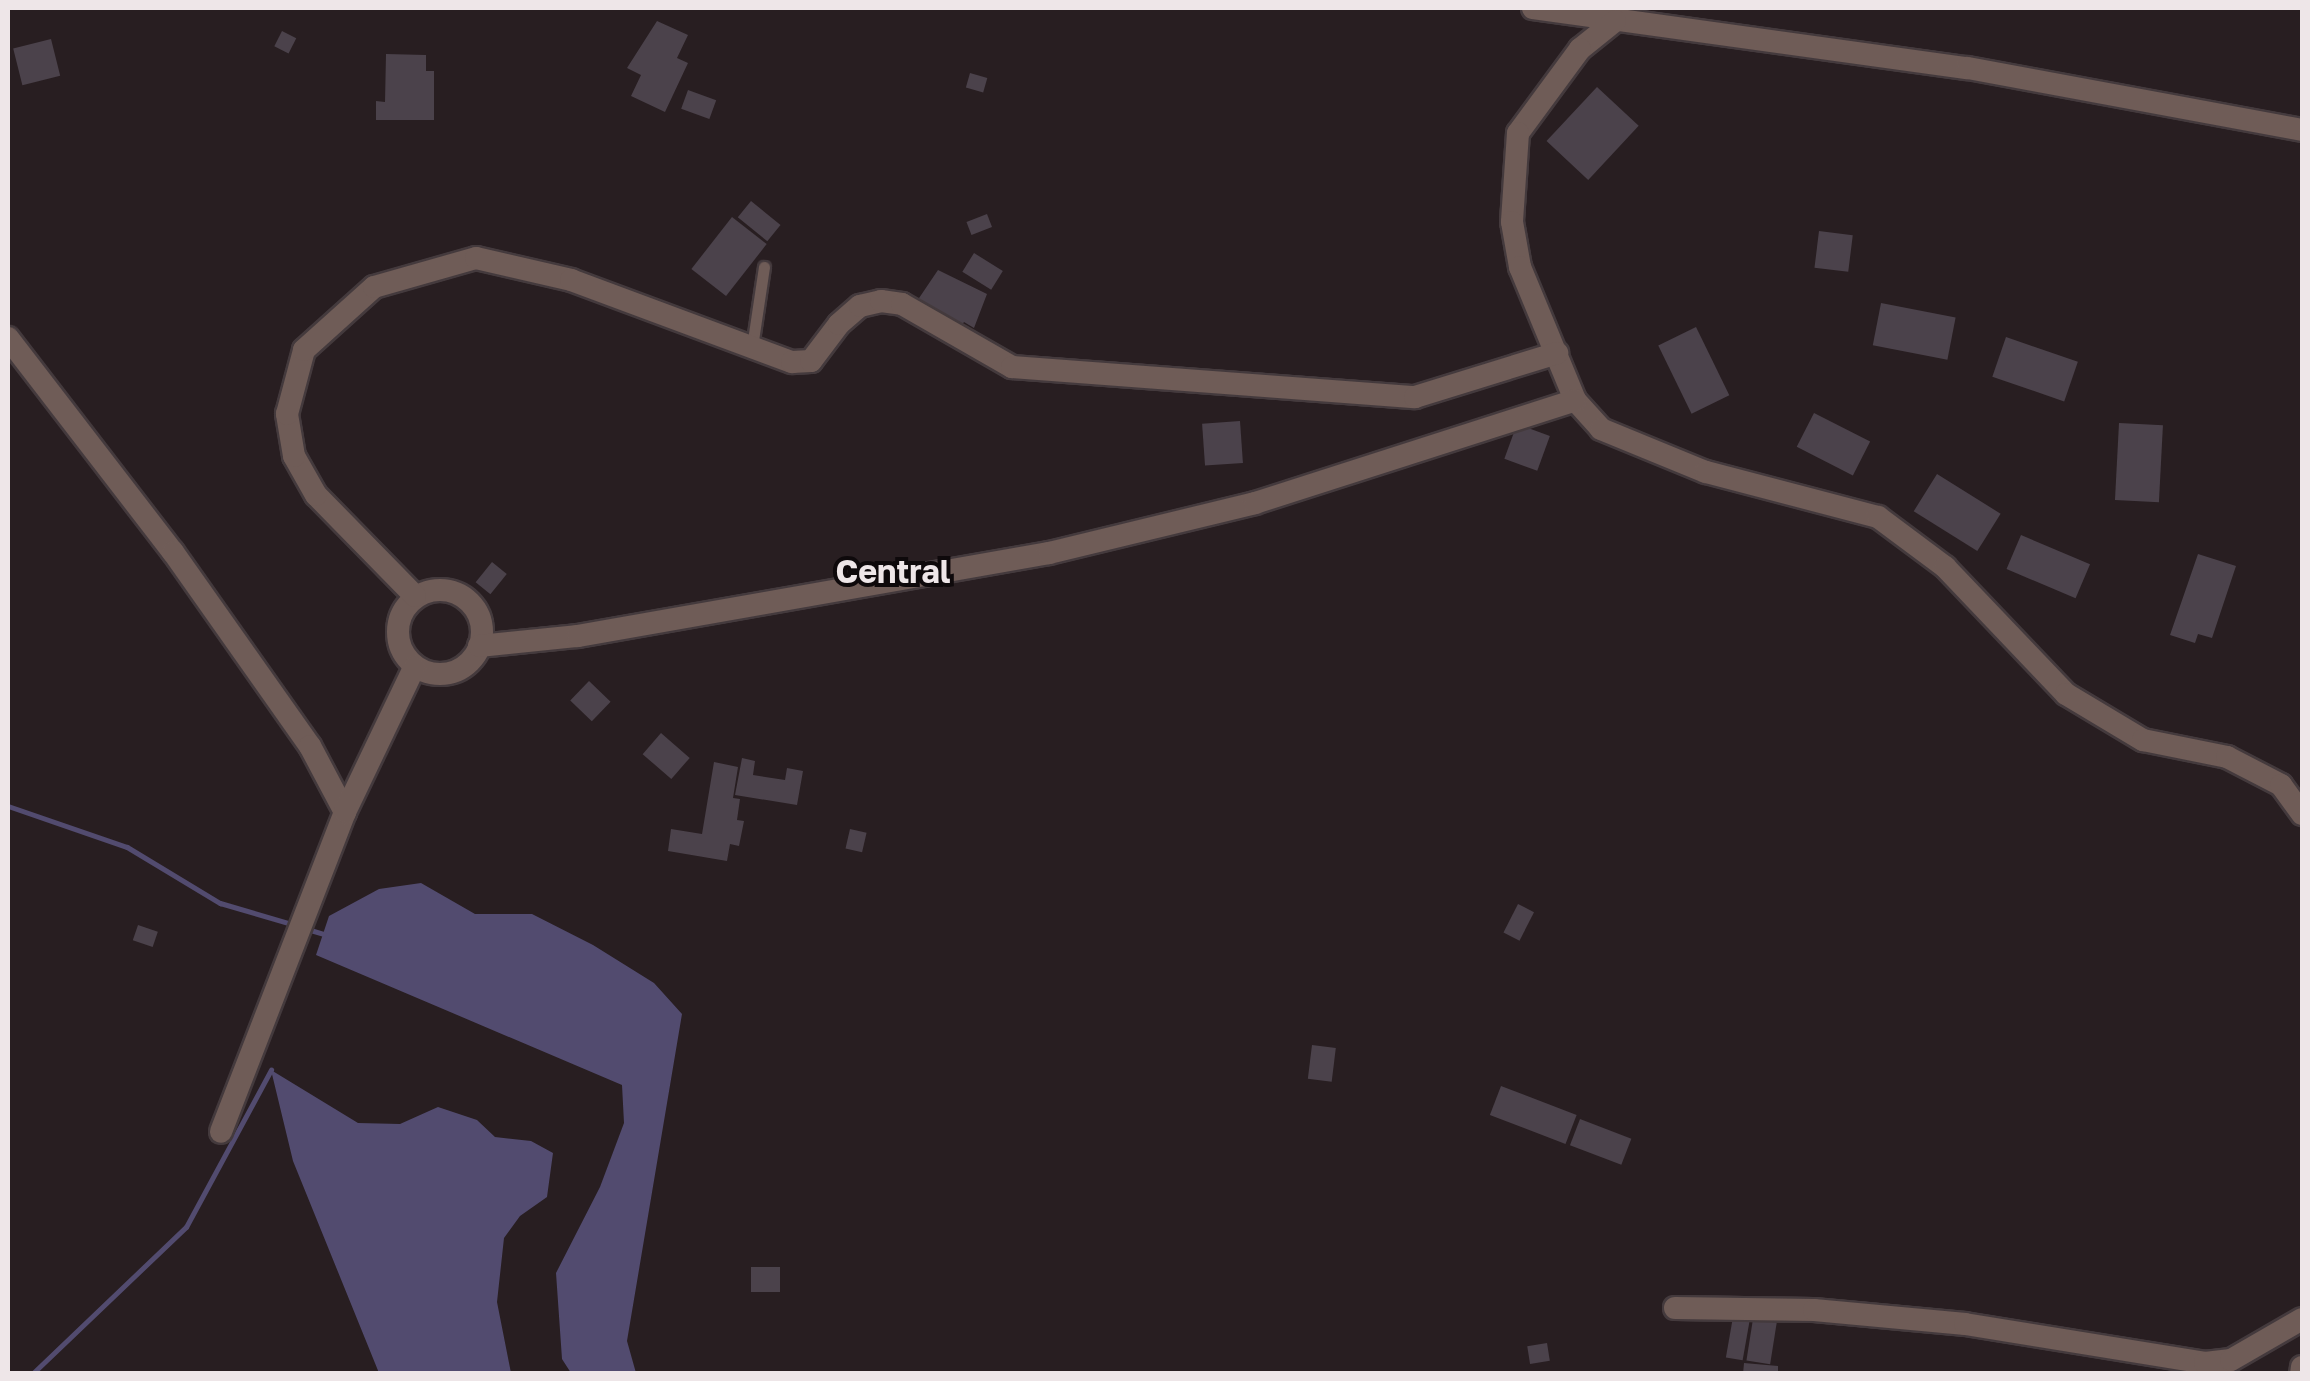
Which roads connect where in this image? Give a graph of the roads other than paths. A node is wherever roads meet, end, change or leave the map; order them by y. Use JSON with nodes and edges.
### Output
{"nodes":[{"id":1,"x":1533,"y":8,"type":"edge"},
{"id":2,"x":1616,"y":21,"type":"junction"},
{"id":3,"x":2302,"y":130,"type":"edge"},
{"id":4,"x":764,"y":267,"type":"dead end"},
{"id":5,"x":8,"y":338,"type":"edge"},
{"id":6,"x":752,"y":348,"type":"junction"},
{"id":7,"x":1557,"y":354,"type":"junction"},
{"id":8,"x":1576,"y":400,"type":"junction"},
{"id":9,"x":415,"y":596,"type":"junction"},
{"id":10,"x":480,"y":646,"type":"junction"},
{"id":11,"x":414,"y":668,"type":"junction"},
{"id":12,"x":345,"y":812,"type":"junction"},
{"id":13,"x":2302,"y":814,"type":"edge"},
{"id":14,"x":221,"y":1132,"type":"dead end"},
{"id":15,"x":1675,"y":1308,"type":"dead end"},
{"id":16,"x":2302,"y":1319,"type":"edge"}],
"edges":[{"from":1,"to":2,"type":"street"},
{"from":2,"to":3,"type":"street"},
{"from":2,"to":7,"type":"street"},
{"from":4,"to":6,"type":"lane"},
{"from":5,"to":12,"type":"street"},
{"from":6,"to":7,"type":"street"},
{"from":6,"to":9,"type":"street"},
{"from":7,"to":8,"type":"street"},
{"from":8,"to":10,"type":"street"},
{"from":8,"to":13,"type":"street"},
{"from":9,"to":10,"type":"street"},
{"from":9,"to":11,"type":"street"},
{"from":10,"to":11,"type":"street"},
{"from":11,"to":12,"type":"street"},
{"from":12,"to":14,"type":"street"},
{"from":15,"to":16,"type":"street"}]}
